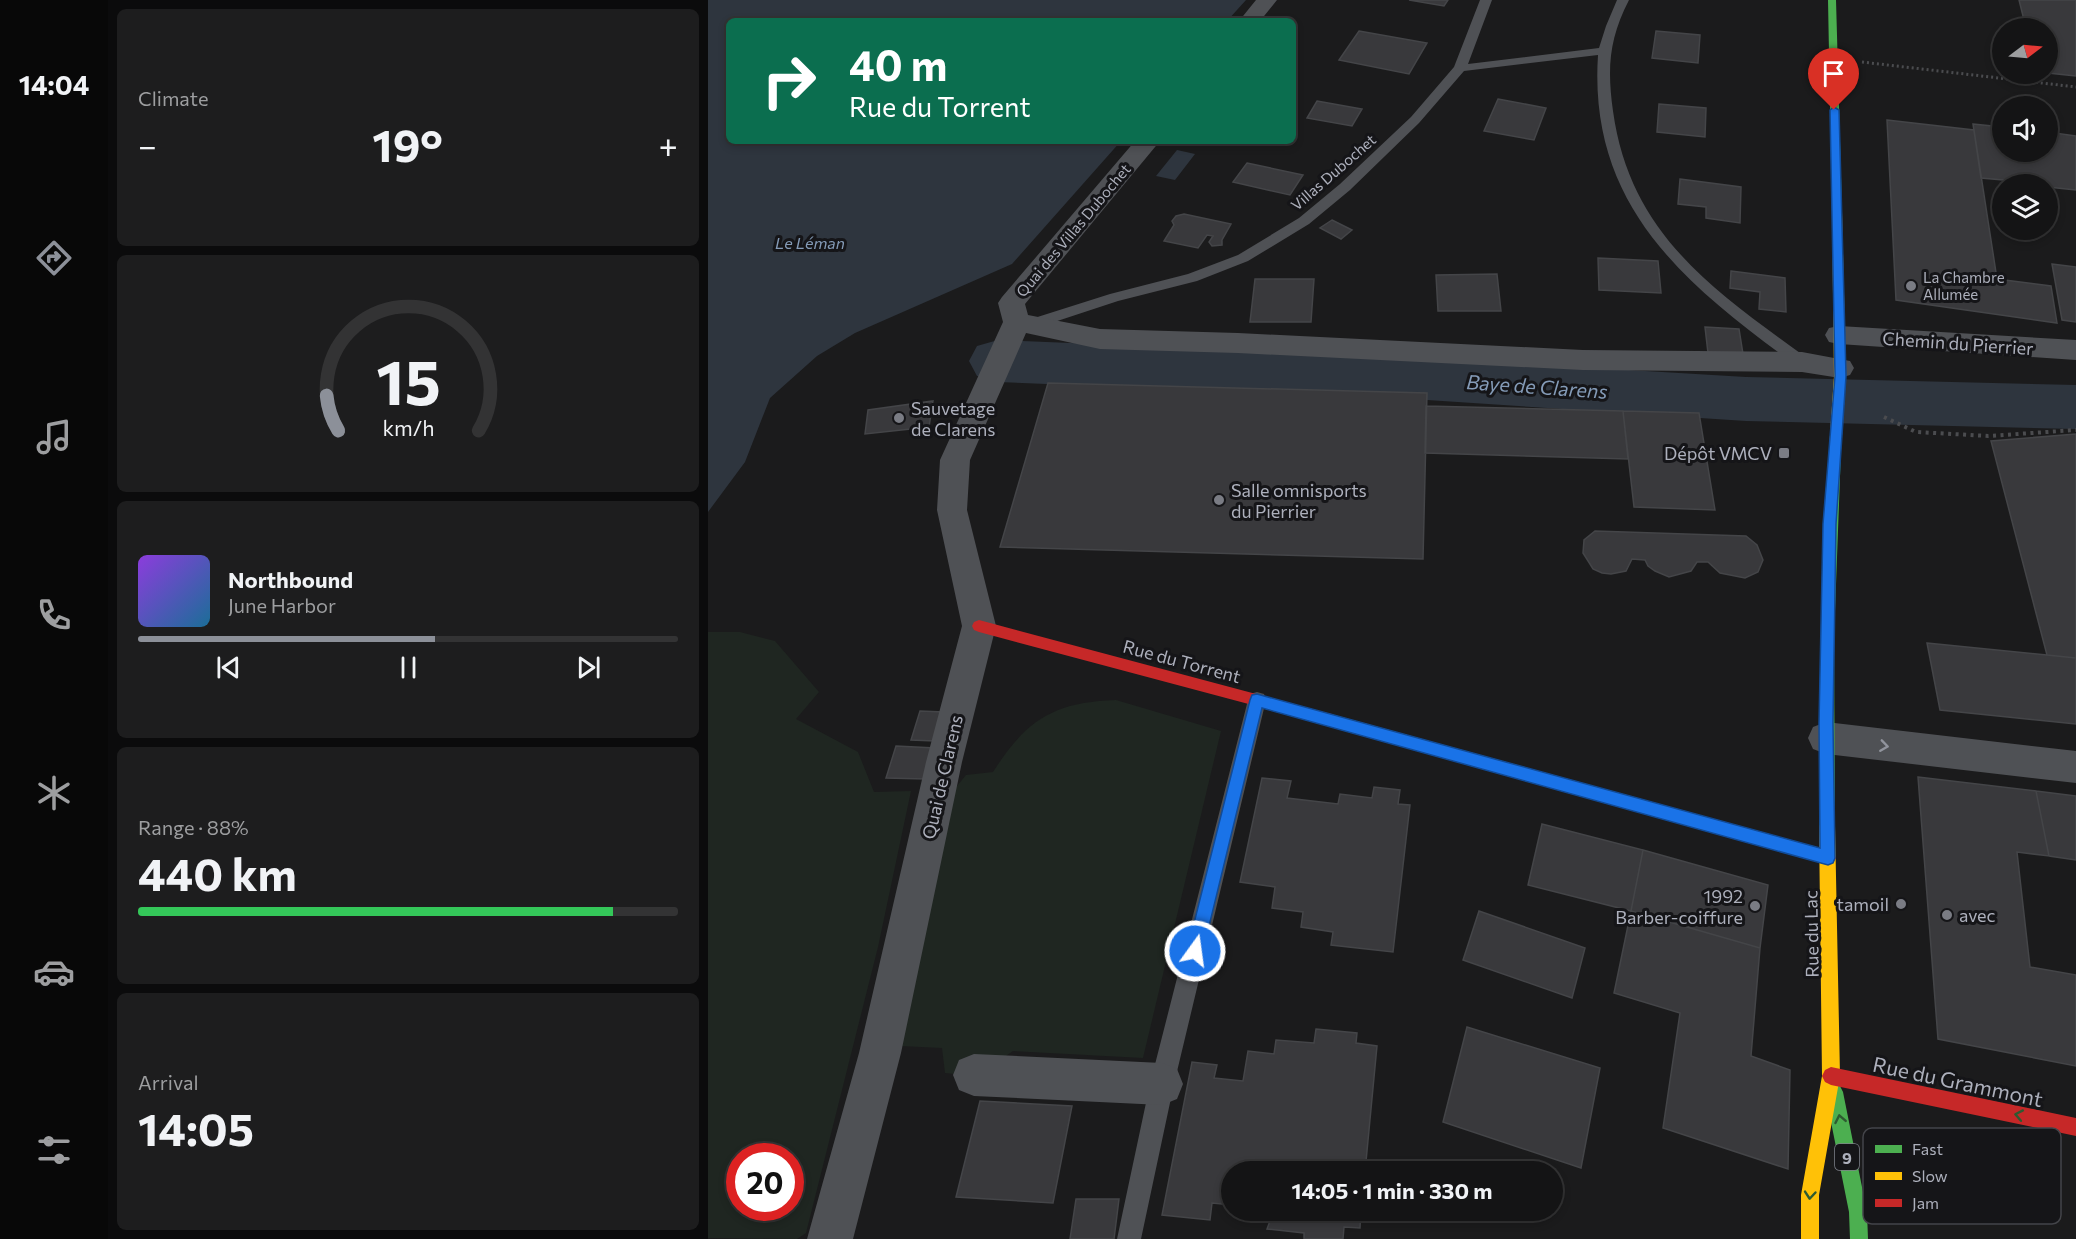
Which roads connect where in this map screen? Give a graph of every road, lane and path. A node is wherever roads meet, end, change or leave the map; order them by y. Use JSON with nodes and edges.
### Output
{"nodes":[{"id":1,"x":1267,"y":0,"type":"edge"},
{"id":2,"x":1486,"y":0,"type":"edge"},
{"id":3,"x":1623,"y":0,"type":"edge"},
{"id":4,"x":1832,"y":0,"type":"edge"},
{"id":5,"x":1252,"y":18,"type":"edge"},
{"id":6,"x":1604,"y":51,"type":"junction"},
{"id":7,"x":1852,"y":61,"type":"dead end"},
{"id":8,"x":1460,"y":68,"type":"junction"},
{"id":9,"x":2076,"y":87,"type":"edge"},
{"id":10,"x":1145,"y":144,"type":"edge"},
{"id":11,"x":1021,"y":325,"type":"junction"},
{"id":12,"x":1839,"y":335,"type":"junction"},
{"id":13,"x":2076,"y":350,"type":"edge"},
{"id":14,"x":1803,"y":362,"type":"junction"},
{"id":15,"x":1840,"y":372,"type":"junction"},
{"id":16,"x":1884,"y":417,"type":"dead end"},
{"id":17,"x":2076,"y":430,"type":"edge"},
{"id":18,"x":979,"y":626,"type":"junction"},
{"id":19,"x":1257,"y":700,"type":"junction"},
{"id":20,"x":1826,"y":738,"type":"junction"},
{"id":21,"x":2076,"y":767,"type":"edge"},
{"id":22,"x":1828,"y":858,"type":"junction"},
{"id":23,"x":974,"y":1075,"type":"dead end"},
{"id":24,"x":1831,"y":1076,"type":"junction"},
{"id":25,"x":1162,"y":1084,"type":"junction"},
{"id":26,"x":2076,"y":1126,"type":"edge"},
{"id":27,"x":830,"y":1239,"type":"edge"},
{"id":28,"x":1129,"y":1239,"type":"edge"},
{"id":29,"x":1810,"y":1239,"type":"edge"},
{"id":30,"x":1859,"y":1239,"type":"edge"}],
"edges":[{"from":1,"to":5,"type":"street"},
{"from":2,"to":8,"type":"lane","name":"Villas Dubochet"},
{"from":3,"to":6,"type":"lane"},
{"from":4,"to":12,"type":"main road","name":"Rue du Lac","number":"9"},
{"from":6,"to":8,"type":"lane"},
{"from":6,"to":14,"type":"lane"},
{"from":7,"to":9,"type":"path"},
{"from":8,"to":11,"type":"lane","name":"Villas Dubochet"},
{"from":10,"to":11,"type":"street","name":"Quai des Villas Dubochet"},
{"from":11,"to":14,"type":"street"},
{"from":11,"to":18,"type":"street","name":"Quai de Clarens"},
{"from":12,"to":13,"type":"street","name":"Chemin du Pierrier"},
{"from":12,"to":15,"type":"main road","name":"Rue du Lac","number":"9"},
{"from":14,"to":15,"type":"street"},
{"from":15,"to":20,"type":"main road","name":"Rue du Lac","number":"9"},
{"from":16,"to":17,"type":"path"},
{"from":18,"to":19,"type":"main road","name":"Rue du Torrent"},
{"from":18,"to":27,"type":"street","name":"Quai de Clarens"},
{"from":19,"to":22,"type":"main road","name":"Rue du Torrent"},
{"from":19,"to":25,"type":"lane"},
{"from":20,"to":21,"type":"street","one_way":true},
{"from":20,"to":22,"type":"main road","name":"Rue du Lac","number":"9"},
{"from":22,"to":24,"type":"main road","name":"Rue du Lac","number":"9"},
{"from":23,"to":25,"type":"street"},
{"from":26,"to":24,"type":"main road","name":"Rue du Grammont","one_way":true},
{"from":24,"to":29,"type":"main road","name":"Rue du Lac","number":"9","one_way":true},
{"from":30,"to":24,"type":"main road","name":"Rue du Lac","number":"9","one_way":true},
{"from":25,"to":28,"type":"lane"}]}
